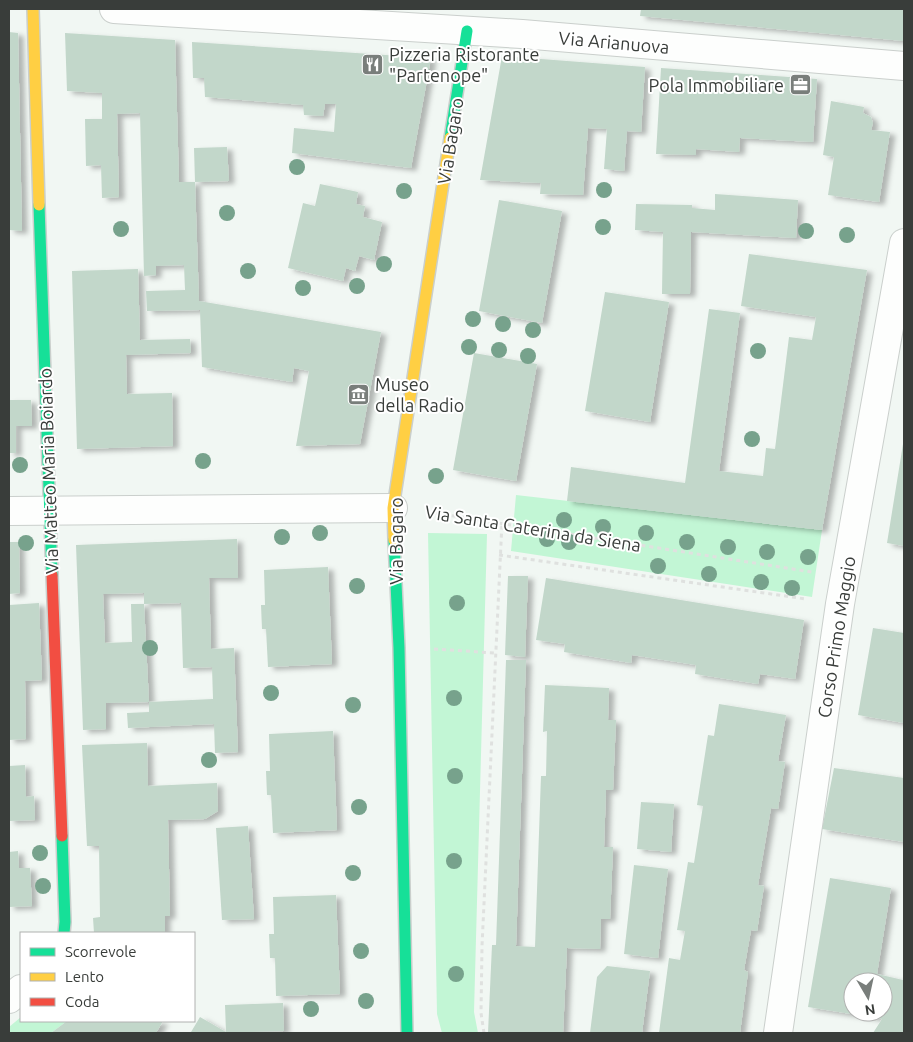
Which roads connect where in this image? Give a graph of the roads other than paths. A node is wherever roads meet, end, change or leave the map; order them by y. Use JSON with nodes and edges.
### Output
{"nodes":[{"id":1,"x":32,"y":9,"type":"edge"},
{"id":2,"x":114,"y":9,"type":"edge"},
{"id":3,"x":225,"y":13,"type":"edge"},
{"id":4,"x":481,"y":24,"type":"edge"},
{"id":5,"x":904,"y":66,"type":"edge"},
{"id":6,"x":904,"y":243,"type":"edge"},
{"id":7,"x":393,"y":508,"type":"junction"},
{"id":8,"x":48,"y":510,"type":"junction"},
{"id":9,"x":9,"y":511,"type":"edge"},
{"id":10,"x":64,"y":932,"type":"edge"},
{"id":11,"x":20,"y":990,"type":"edge"},
{"id":12,"x":406,"y":996,"type":"junction"},
{"id":13,"x":9,"y":999,"type":"edge"},
{"id":14,"x":407,"y":1033,"type":"edge"},
{"id":15,"x":418,"y":1033,"type":"edge"},
{"id":16,"x":778,"y":1033,"type":"edge"}],
"edges":[{"from":1,"to":8,"type":"street","name":"Via Matteo Maria Boiardo"},
{"from":2,"to":3,"type":"street","name":"Via Arianuova"},
{"from":3,"to":4,"type":"street","name":"Via Arianuova"},
{"from":4,"to":5,"type":"street","name":"Via Arianuova"},
{"from":4,"to":7,"type":"street","name":"Via Bagaro"},
{"from":6,"to":16,"type":"street","name":"Corso Primo Maggio"},
{"from":7,"to":8,"type":"street"},
{"from":7,"to":12,"type":"street","name":"Via Bagaro"},
{"from":8,"to":9,"type":"street"},
{"from":8,"to":10,"type":"street","name":"Via Matteo Maria Boiardo"},
{"from":11,"to":13,"type":"street"},
{"from":12,"to":14,"type":"street","name":"Via Bagaro"},
{"from":12,"to":15,"type":"street"}]}
